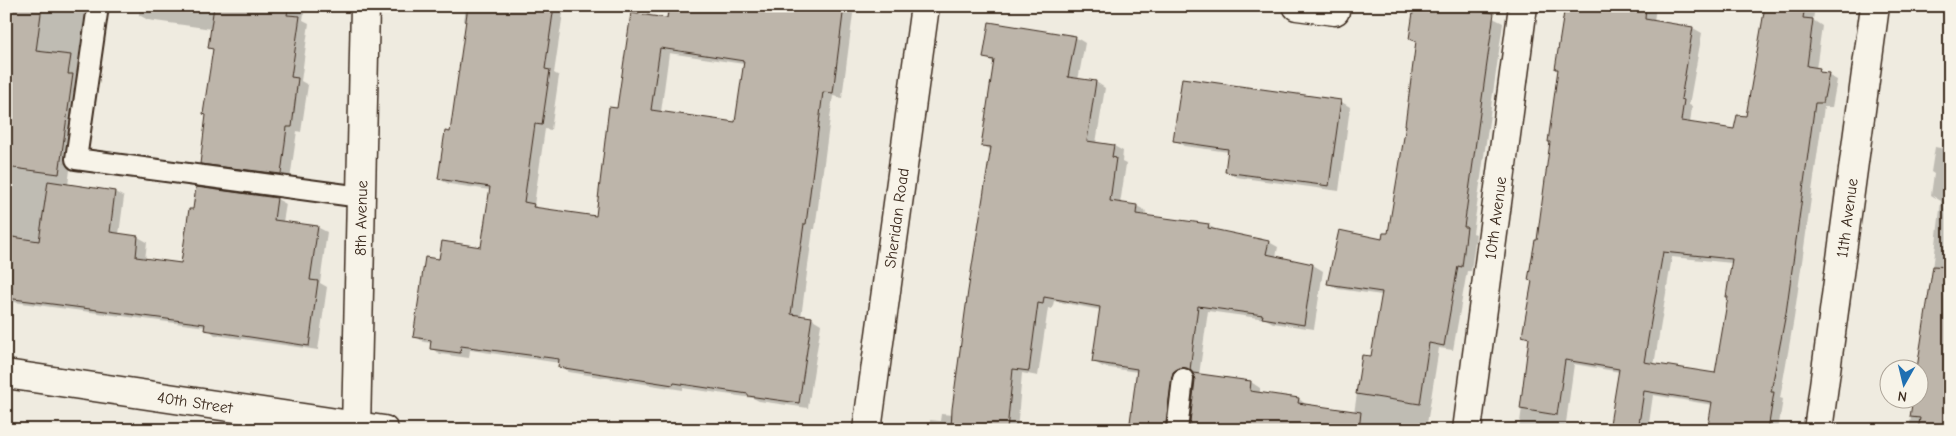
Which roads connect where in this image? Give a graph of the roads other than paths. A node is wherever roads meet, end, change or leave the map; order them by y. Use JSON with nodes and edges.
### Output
{"nodes":[{"id":1,"x":98,"y":6,"type":"edge"},
{"id":2,"x":365,"y":6,"type":"edge"},
{"id":3,"x":925,"y":6,"type":"edge"},
{"id":4,"x":1297,"y":6,"type":"edge"},
{"id":5,"x":1523,"y":6,"type":"edge"},
{"id":6,"x":1875,"y":6,"type":"edge"},
{"id":7,"x":1334,"y":11,"type":"dead end"},
{"id":8,"x":361,"y":197,"type":"junction"},
{"id":9,"x":6,"y":374,"type":"edge"},
{"id":10,"x":1183,"y":379,"type":"dead end"},
{"id":11,"x":356,"y":428,"type":"edge"},
{"id":12,"x":384,"y":430,"type":"edge"},
{"id":13,"x":867,"y":430,"type":"edge"},
{"id":14,"x":1177,"y":430,"type":"edge"},
{"id":15,"x":1467,"y":430,"type":"edge"},
{"id":16,"x":1818,"y":430,"type":"edge"}],
"edges":[{"from":1,"to":8,"type":"lane"},
{"from":2,"to":8,"type":"street","name":"8th Avenue"},
{"from":3,"to":13,"type":"street","name":"Sheridan Road"},
{"from":4,"to":7,"type":"street"},
{"from":5,"to":15,"type":"street","name":"10th Avenue"},
{"from":6,"to":16,"type":"street","name":"11th Avenue"},
{"from":8,"to":11,"type":"street","name":"8th Avenue"},
{"from":9,"to":11,"type":"street","name":"40th Street"},
{"from":10,"to":14,"type":"lane"},
{"from":11,"to":12,"type":"street","name":"40th Street"}]}
